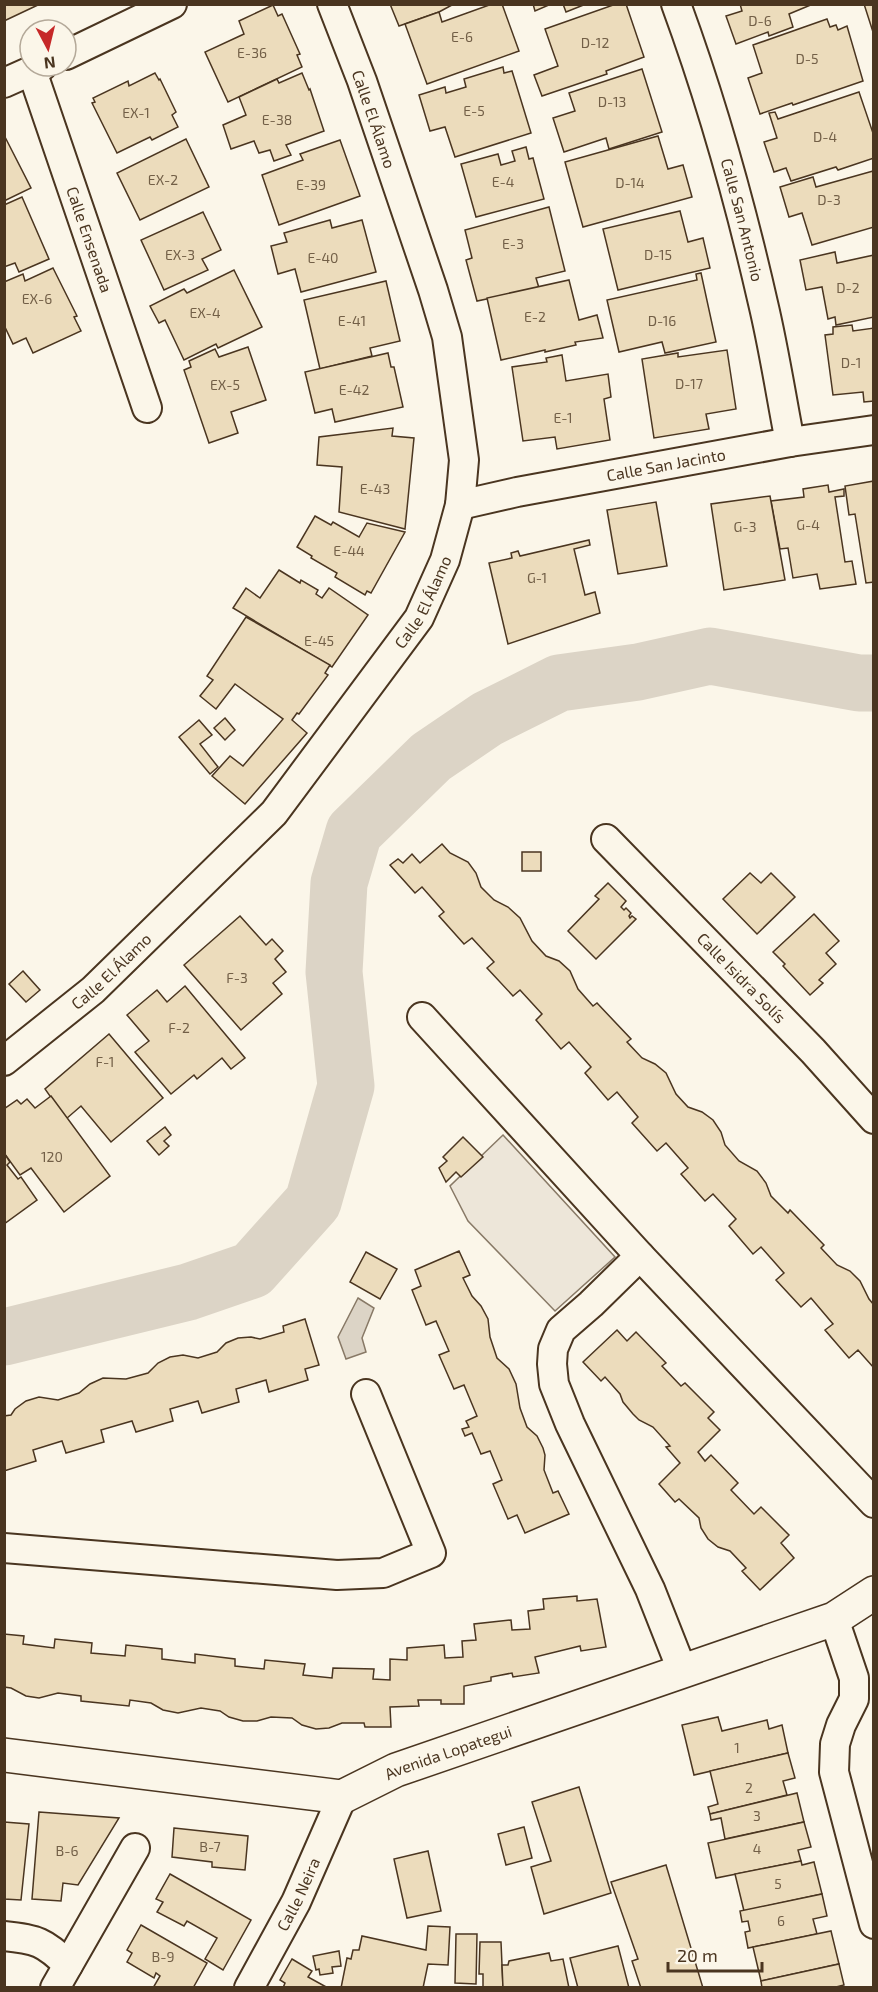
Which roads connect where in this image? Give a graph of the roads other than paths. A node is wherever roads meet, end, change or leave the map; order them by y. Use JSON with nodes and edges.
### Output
{"nodes":[{"id":1,"x":172,"y":4,"type":"edge"},
{"id":2,"x":332,"y":4,"type":"edge"},
{"id":3,"x":676,"y":4,"type":"edge"},
{"id":4,"x":78,"y":49,"type":"edge"},
{"id":5,"x":18,"y":77,"type":"edge"},
{"id":6,"x":40,"y":78,"type":"edge"},
{"id":7,"x":4,"y":83,"type":"edge"},
{"id":8,"x":147,"y":408,"type":"dead end"},
{"id":9,"x":873,"y":430,"type":"edge"},
{"id":10,"x":790,"y":442,"type":"junction"},
{"id":11,"x":460,"y":506,"type":"junction"},
{"id":12,"x":606,"y":839,"type":"dead end"},
{"id":13,"x":422,"y":1017,"type":"dead end"},
{"id":14,"x":4,"y":1061,"type":"edge"},
{"id":15,"x":873,"y":1119,"type":"edge"},
{"id":16,"x":640,"y":1256,"type":"junction"},
{"id":17,"x":366,"y":1394,"type":"dead end"},
{"id":18,"x":873,"y":1503,"type":"edge"},
{"id":19,"x":4,"y":1548,"type":"edge"},
{"id":20,"x":873,"y":1593,"type":"edge"},
{"id":21,"x":834,"y":1619,"type":"junction"},
{"id":22,"x":682,"y":1670,"type":"junction"},
{"id":23,"x":4,"y":1755,"type":"edge"},
{"id":24,"x":342,"y":1797,"type":"junction"},
{"id":25,"x":849,"y":1831,"type":"junction"},
{"id":26,"x":135,"y":1848,"type":"dead end"},
{"id":27,"x":873,"y":1866,"type":"edge"},
{"id":28,"x":873,"y":1924,"type":"edge"},
{"id":29,"x":4,"y":1936,"type":"edge"},
{"id":30,"x":61,"y":1976,"type":"edge"},
{"id":31,"x":249,"y":1988,"type":"edge"}],
"edges":[{"from":1,"to":4,"type":"street"},
{"from":2,"to":11,"type":"street","name":"Calle El Álamo"},
{"from":3,"to":10,"type":"street","name":"Calle San Antonio"},
{"from":5,"to":7,"type":"street"},
{"from":6,"to":8,"type":"street","name":"Calle Ensenada"},
{"from":9,"to":10,"type":"street","name":"Calle San Jacinto"},
{"from":10,"to":11,"type":"street","name":"Calle San Jacinto"},
{"from":11,"to":14,"type":"street","name":"Calle El Álamo"},
{"from":12,"to":15,"type":"street","name":"Calle Isidra Solís"},
{"from":13,"to":16,"type":"street"},
{"from":16,"to":18,"type":"street"},
{"from":16,"to":22,"type":"street"},
{"from":17,"to":19,"type":"street"},
{"from":20,"to":21,"type":"street","name":"Avenida Lopategui"},
{"from":21,"to":22,"type":"street","name":"Avenida Lopategui"},
{"from":21,"to":25,"type":"street"},
{"from":22,"to":24,"type":"street","name":"Avenida Lopategui"},
{"from":23,"to":24,"type":"street"},
{"from":24,"to":31,"type":"street","name":"Calle Neira"},
{"from":25,"to":27,"type":"street"},
{"from":25,"to":28,"type":"street"},
{"from":26,"to":30,"type":"street"},
{"from":29,"to":30,"type":"street"}]}
